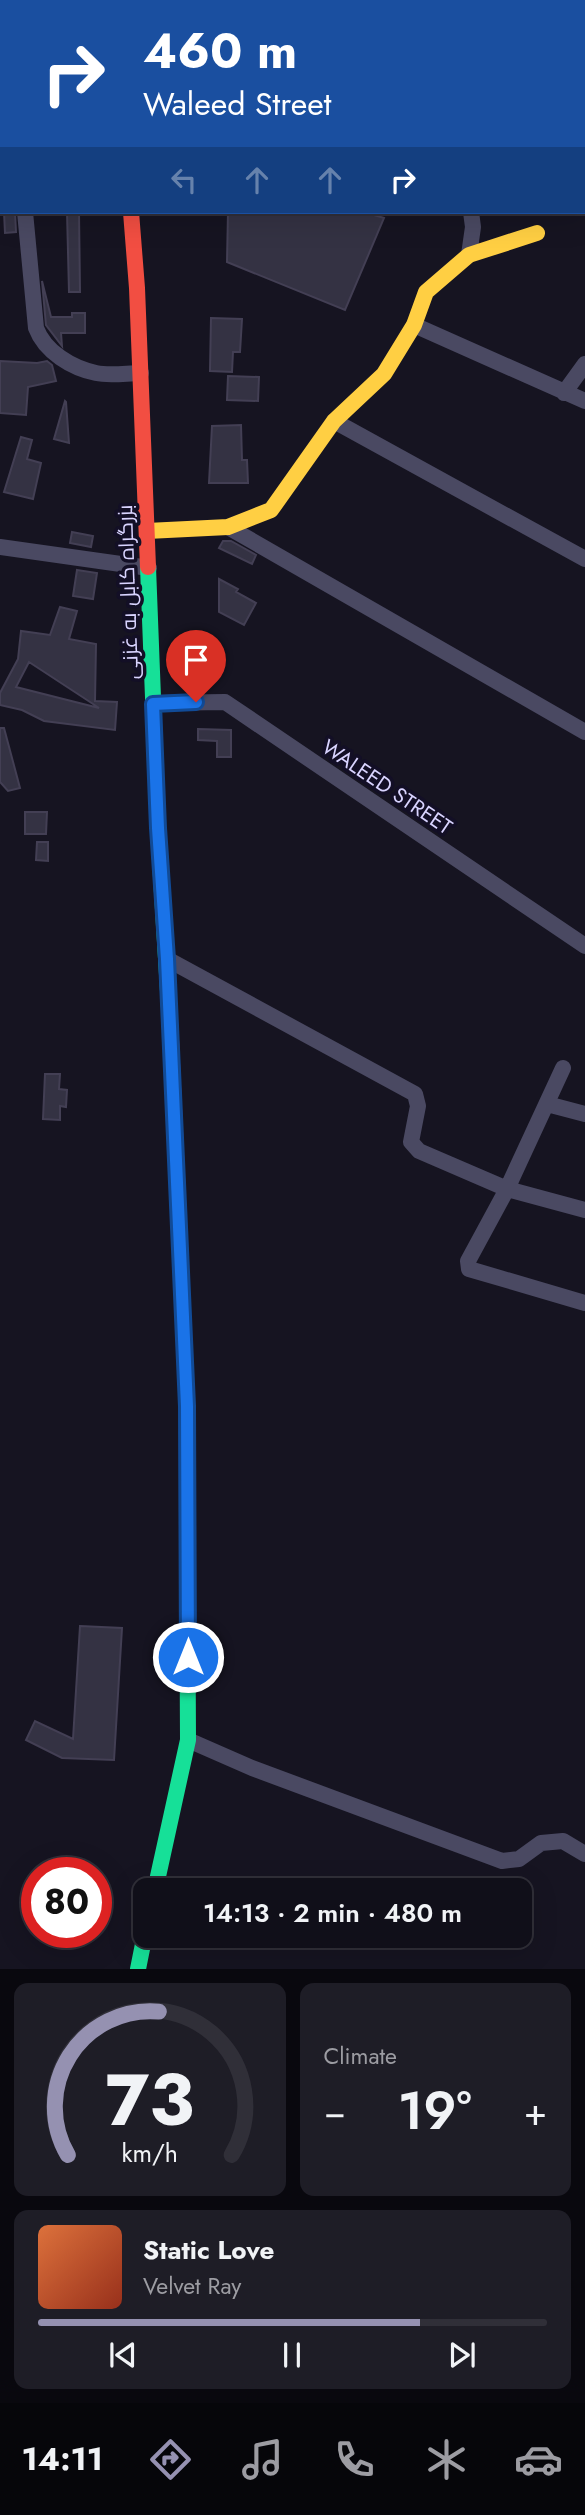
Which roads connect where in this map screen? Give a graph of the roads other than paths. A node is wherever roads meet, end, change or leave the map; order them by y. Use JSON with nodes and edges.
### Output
{"nodes":[{"id":1,"x":25,"y":214,"type":"edge"},
{"id":2,"x":131,"y":214,"type":"edge"},
{"id":3,"x":471,"y":214,"type":"edge"},
{"id":4,"x":537,"y":233,"type":"dead end"},
{"id":5,"x":469,"y":255,"type":"junction"},
{"id":6,"x":414,"y":325,"type":"junction"},
{"id":7,"x":585,"y":365,"type":"edge"},
{"id":8,"x":141,"y":373,"type":"junction"},
{"id":9,"x":564,"y":393,"type":"junction"},
{"id":10,"x":585,"y":401,"type":"edge"},
{"id":11,"x":334,"y":421,"type":"junction"},
{"id":12,"x":228,"y":527,"type":"junction"},
{"id":13,"x":147,"y":531,"type":"junction"},
{"id":14,"x":0,"y":547,"type":"edge"},
{"id":15,"x":585,"y":559,"type":"edge"},
{"id":16,"x":149,"y":568,"type":"junction"},
{"id":17,"x":153,"y":704,"type":"junction"},
{"id":18,"x":585,"y":732,"type":"edge"},
{"id":19,"x":585,"y":946,"type":"edge"},
{"id":20,"x":167,"y":959,"type":"junction"},
{"id":21,"x":563,"y":1068,"type":"dead end"},
{"id":22,"x":547,"y":1104,"type":"junction"},
{"id":23,"x":585,"y":1114,"type":"edge"},
{"id":24,"x":507,"y":1189,"type":"junction"},
{"id":25,"x":585,"y":1210,"type":"edge"},
{"id":26,"x":585,"y":1303,"type":"edge"},
{"id":27,"x":188,"y":1740,"type":"junction"},
{"id":28,"x":585,"y":1854,"type":"edge"},
{"id":29,"x":158,"y":1878,"type":"edge"},
{"id":30,"x":142,"y":1948,"type":"edge"},
{"id":31,"x":138,"y":1969,"type":"edge"}],
"edges":[{"from":1,"to":8,"type":"street"},
{"from":2,"to":8,"type":"main road","name":"بزرگراه کابل به غزنی"},
{"from":3,"to":5,"type":"street"},
{"from":4,"to":5,"type":"main road"},
{"from":5,"to":6,"type":"main road"},
{"from":6,"to":9,"type":"street"},
{"from":6,"to":11,"type":"main road"},
{"from":7,"to":9,"type":"street"},
{"from":8,"to":13,"type":"main road","name":"بزرگراه کابل به غزنی"},
{"from":9,"to":10,"type":"street"},
{"from":11,"to":12,"type":"main road"},
{"from":11,"to":15,"type":"street"},
{"from":12,"to":13,"type":"main road"},
{"from":12,"to":18,"type":"street"},
{"from":13,"to":16,"type":"main road","name":"بزرگراه کابل به غزنی"},
{"from":14,"to":16,"type":"street"},
{"from":16,"to":17,"type":"main road","name":"بزرگراه کابل به غزنی"},
{"from":17,"to":19,"type":"street","name":"WALEED STREET"},
{"from":17,"to":20,"type":"main road","name":"بزرگراه کابل به غزنی"},
{"from":20,"to":24,"type":"street"},
{"from":20,"to":27,"type":"main road","name":"بزرگراه کابل به غزنی"},
{"from":21,"to":22,"type":"street"},
{"from":22,"to":23,"type":"street"},
{"from":22,"to":24,"type":"street"},
{"from":24,"to":25,"type":"street"},
{"from":24,"to":26,"type":"street"},
{"from":27,"to":28,"type":"street"},
{"from":27,"to":29,"type":"main road","name":"بزرگراه کابل به غزنی"},
{"from":30,"to":31,"type":"main road"}]}
